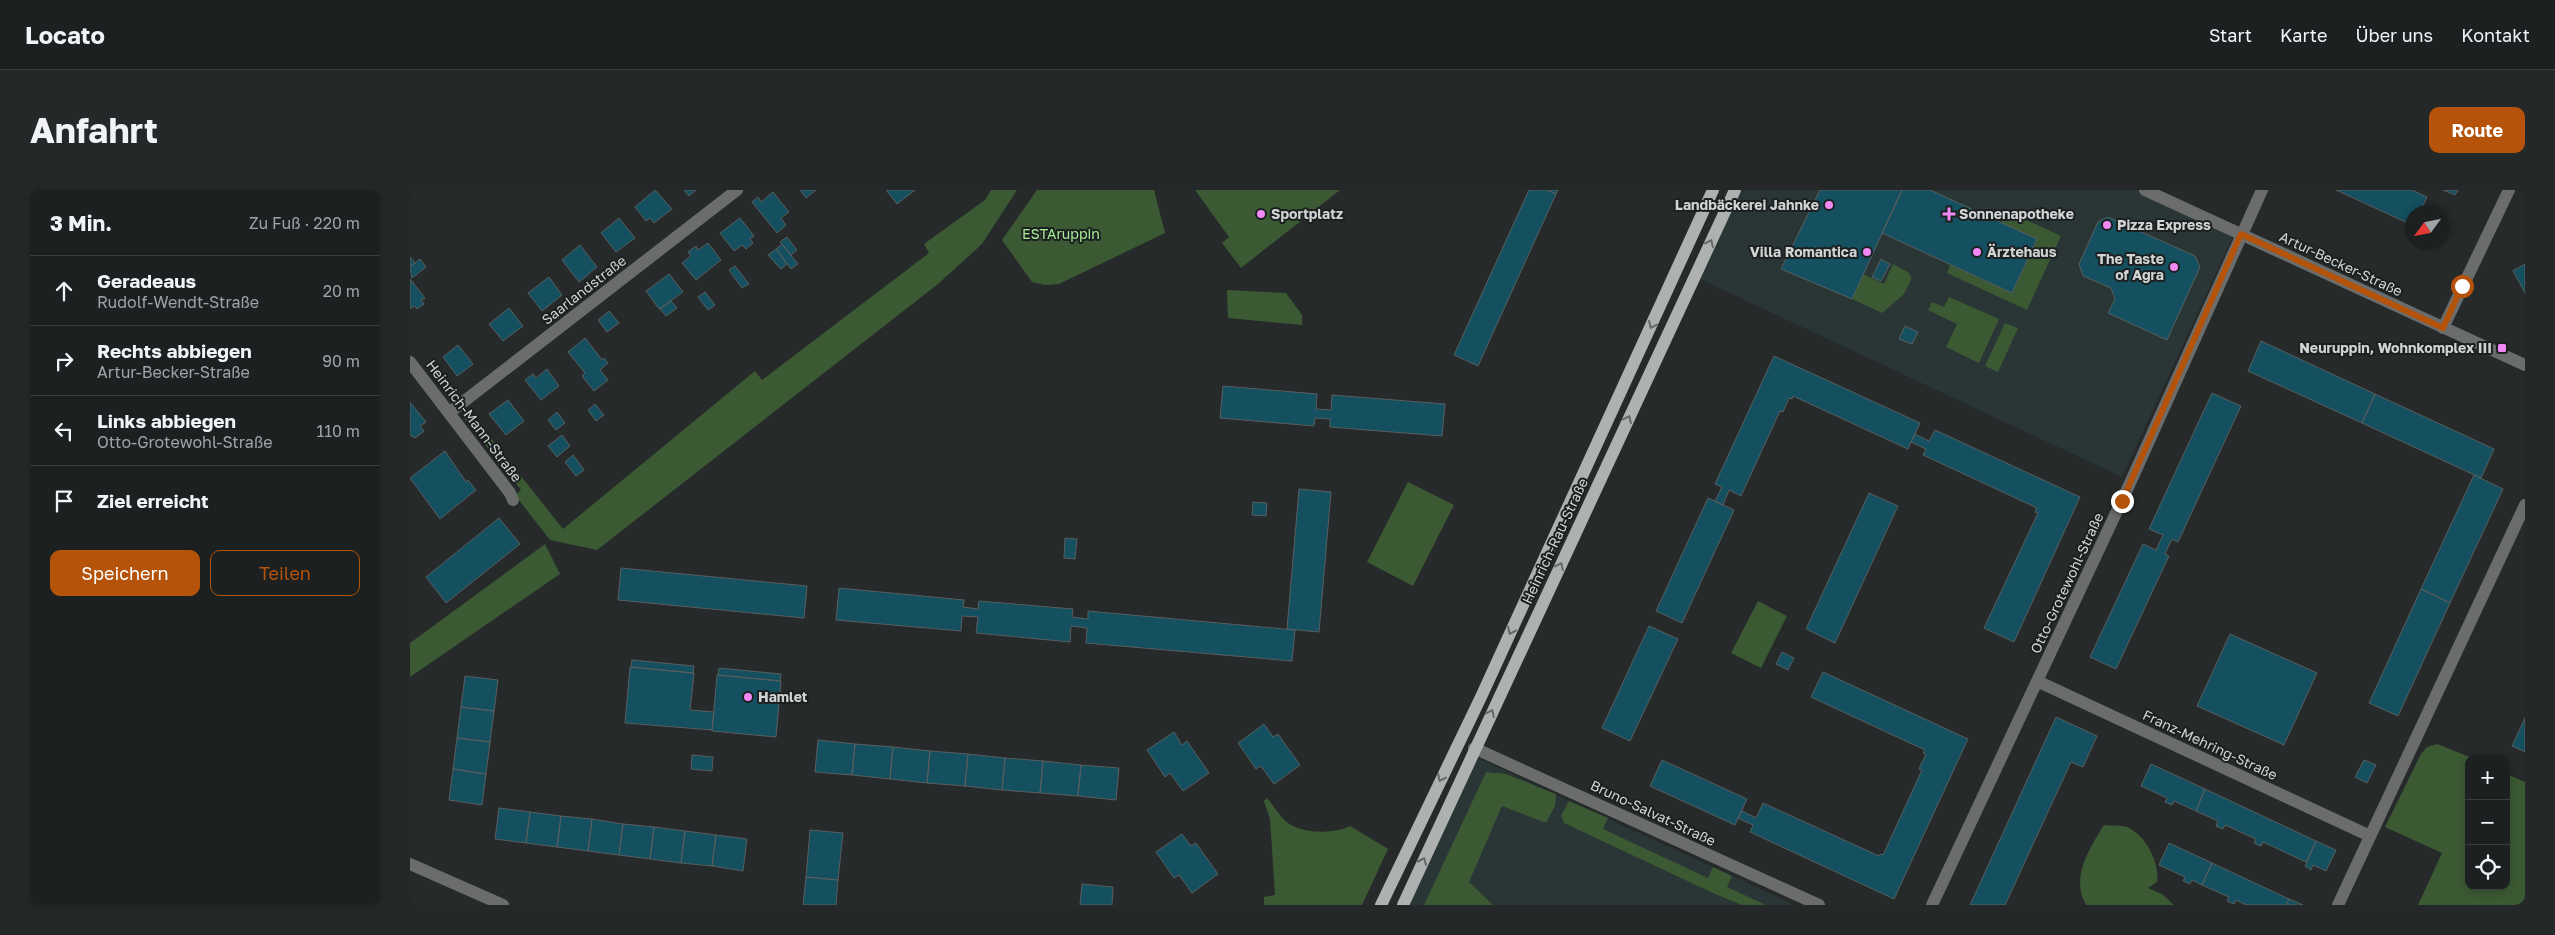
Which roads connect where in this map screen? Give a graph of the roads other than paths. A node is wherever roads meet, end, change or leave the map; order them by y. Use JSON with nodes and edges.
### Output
{"nodes":[{"id":1,"x":737,"y":190,"type":"edge"},
{"id":2,"x":1714,"y":190,"type":"edge"},
{"id":3,"x":1735,"y":190,"type":"edge"},
{"id":4,"x":2145,"y":190,"type":"edge"},
{"id":5,"x":2262,"y":190,"type":"edge"},
{"id":6,"x":2509,"y":190,"type":"edge"},
{"id":7,"x":2241,"y":234,"type":"junction"},
{"id":8,"x":2443,"y":328,"type":"junction"},
{"id":9,"x":410,"y":362,"type":"edge"},
{"id":10,"x":2525,"y":365,"type":"edge"},
{"id":11,"x":449,"y":413,"type":"junction"},
{"id":12,"x":512,"y":500,"type":"dead end"},
{"id":13,"x":2525,"y":505,"type":"edge"},
{"id":14,"x":2037,"y":681,"type":"junction"},
{"id":15,"x":1474,"y":748,"type":"junction"},
{"id":16,"x":2370,"y":836,"type":"junction"},
{"id":17,"x":410,"y":864,"type":"edge"},
{"id":18,"x":503,"y":905,"type":"edge"},
{"id":19,"x":1381,"y":905,"type":"edge"},
{"id":20,"x":1403,"y":905,"type":"edge"},
{"id":21,"x":1819,"y":905,"type":"edge"},
{"id":22,"x":1932,"y":905,"type":"edge"},
{"id":23,"x":2338,"y":905,"type":"edge"}],
"edges":[{"from":1,"to":11,"type":"street","name":"Saarlandstraße"},
{"from":2,"to":19,"type":"main road","name":"Heinrich-Rau-Straße","one_way":true},
{"from":15,"to":3,"type":"main road","name":"Heinrich-Rau-Straße","one_way":true},
{"from":4,"to":7,"type":"street","name":"Artur-Becker-Straße"},
{"from":5,"to":7,"type":"street","name":"Otto-Grotewohl-Straße"},
{"from":6,"to":8,"type":"street"},
{"from":7,"to":8,"type":"street","name":"Artur-Becker-Straße"},
{"from":7,"to":14,"type":"street","name":"Otto-Grotewohl-Straße"},
{"from":8,"to":10,"type":"street","name":"Artur-Becker-Straße"},
{"from":9,"to":11,"type":"street","name":"Heinrich-Mann-Straße"},
{"from":11,"to":12,"type":"street","name":"Heinrich-Mann-Straße"},
{"from":13,"to":16,"type":"street"},
{"from":14,"to":16,"type":"street","name":"Franz-Mehring-Straße"},
{"from":14,"to":22,"type":"street","name":"Otto-Grotewohl-Straße"},
{"from":20,"to":15,"type":"main road","name":"Heinrich-Rau-Straße","one_way":true},
{"from":15,"to":21,"type":"street","name":"Bruno-Salvat-Straße"},
{"from":16,"to":23,"type":"street"},
{"from":17,"to":18,"type":"street"}]}
